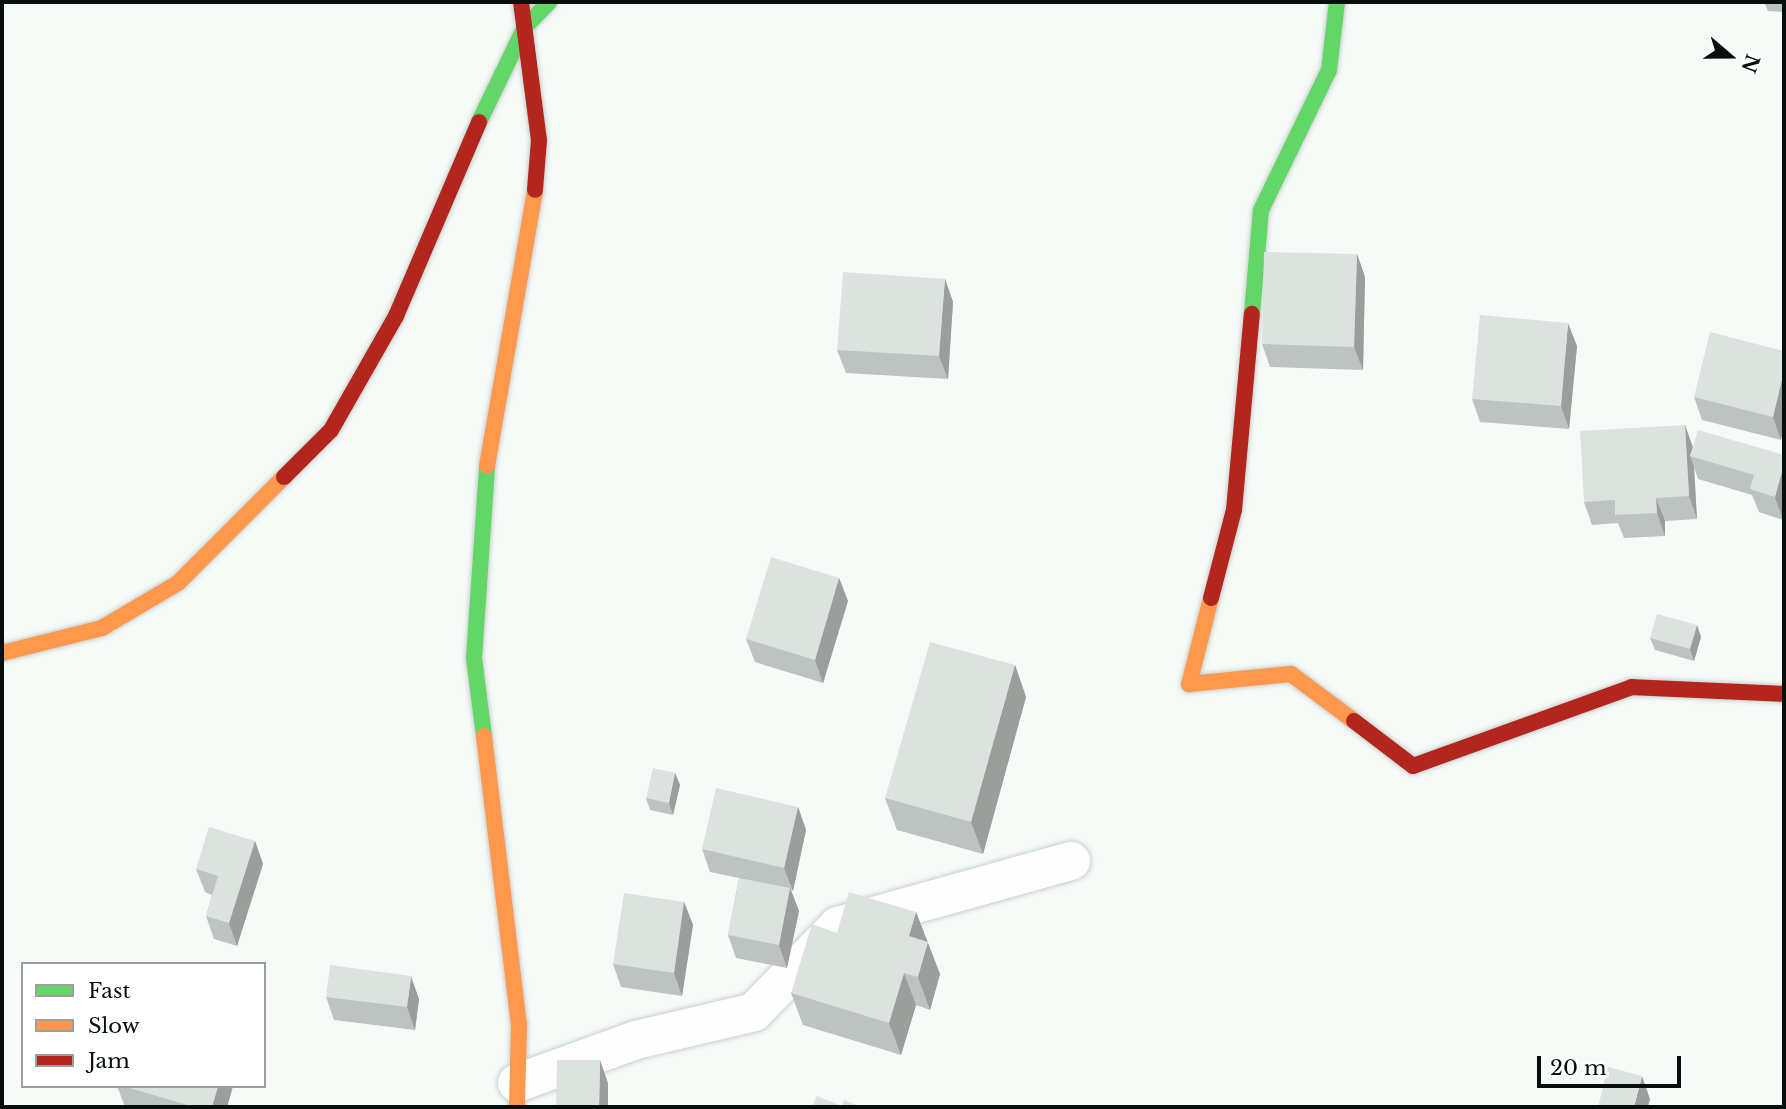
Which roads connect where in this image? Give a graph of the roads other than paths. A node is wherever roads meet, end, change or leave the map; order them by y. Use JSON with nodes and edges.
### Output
{"nodes":[{"id":1,"x":521,"y":2,"type":"edge"},
{"id":2,"x":549,"y":2,"type":"edge"},
{"id":3,"x":1337,"y":2,"type":"edge"},
{"id":4,"x":525,"y":27,"type":"junction"},
{"id":5,"x":2,"y":653,"type":"edge"},
{"id":6,"x":1784,"y":694,"type":"edge"},
{"id":7,"x":1071,"y":861,"type":"dead end"},
{"id":8,"x":517,"y":1095,"type":"edge"}],
"edges":[{"from":1,"to":4,"type":"street"},
{"from":2,"to":4,"type":"street"},
{"from":3,"to":6,"type":"street"},
{"from":4,"to":5,"type":"street"},
{"from":4,"to":8,"type":"street"},
{"from":7,"to":8,"type":"street"}]}
